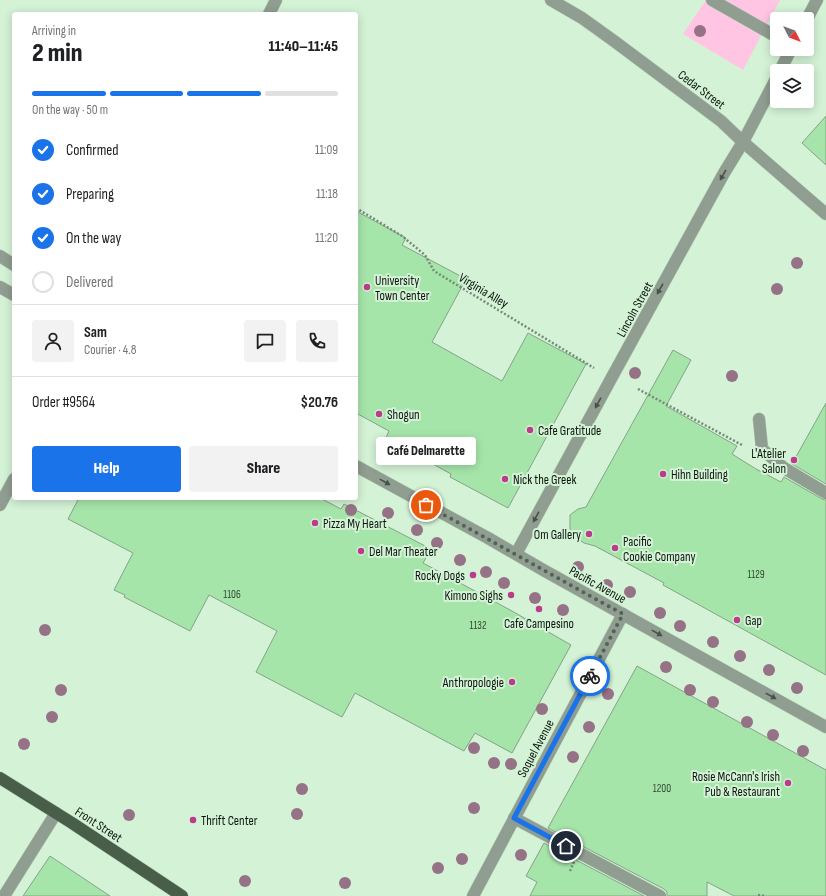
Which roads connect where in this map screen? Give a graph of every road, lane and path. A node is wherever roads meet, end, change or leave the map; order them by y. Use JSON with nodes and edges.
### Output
{"nodes":[{"id":1,"x":276,"y":0,"type":"edge"},
{"id":2,"x":551,"y":0,"type":"edge"},
{"id":3,"x":712,"y":0,"type":"edge"},
{"id":4,"x":817,"y":0,"type":"edge"},
{"id":5,"x":270,"y":12,"type":"edge"},
{"id":6,"x":811,"y":12,"type":"edge"},
{"id":7,"x":770,"y":32,"type":"edge"},
{"id":8,"x":770,"y":90,"type":"edge"},
{"id":9,"x":743,"y":142,"type":"junction"},
{"id":10,"x":358,"y":209,"type":"edge"},
{"id":11,"x":826,"y":214,"type":"edge"},
{"id":12,"x":0,"y":256,"type":"edge"},
{"id":13,"x":12,"y":264,"type":"edge"},
{"id":14,"x":0,"y":287,"type":"edge"},
{"id":15,"x":12,"y":294,"type":"edge"},
{"id":16,"x":612,"y":377,"type":"junction"},
{"id":17,"x":638,"y":389,"type":"dead end"},
{"id":18,"x":760,"y":419,"type":"dead end"},
{"id":19,"x":743,"y":446,"type":"dead end"},
{"id":20,"x":358,"y":467,"type":"edge"},
{"id":21,"x":12,"y":483,"type":"edge"},
{"id":22,"x":826,"y":492,"type":"edge"},
{"id":23,"x":0,"y":505,"type":"edge"},
{"id":24,"x":516,"y":554,"type":"junction"},
{"id":25,"x":623,"y":614,"type":"junction"},
{"id":26,"x":826,"y":727,"type":"edge"},
{"id":27,"x":0,"y":778,"type":"edge"},
{"id":28,"x":56,"y":813,"type":"junction"},
{"id":29,"x":514,"y":818,"type":"junction"},
{"id":30,"x":579,"y":850,"type":"dead end"},
{"id":31,"x":570,"y":871,"type":"dead end"},
{"id":32,"x":758,"y":895,"type":"dead end"},
{"id":33,"x":4,"y":896,"type":"edge"},
{"id":34,"x":182,"y":896,"type":"edge"},
{"id":35,"x":473,"y":896,"type":"edge"},
{"id":36,"x":660,"y":896,"type":"edge"},
{"id":37,"x":765,"y":896,"type":"edge"}],
"edges":[{"from":1,"to":5,"type":"street"},
{"from":2,"to":9,"type":"street","name":"Cedar Street"},
{"from":3,"to":7,"type":"street"},
{"from":4,"to":6,"type":"street"},
{"from":8,"to":9,"type":"street","name":"Lincoln Street"},
{"from":9,"to":11,"type":"street","name":"Cedar Street"},
{"from":9,"to":16,"type":"street","name":"Lincoln Street","one_way":true},
{"from":10,"to":16,"type":"path","name":"Virginia Alley"},
{"from":12,"to":13,"type":"street"},
{"from":14,"to":15,"type":"street"},
{"from":16,"to":24,"type":"street","name":"Lincoln Street","one_way":true},
{"from":17,"to":19,"type":"path"},
{"from":18,"to":22,"type":"street"},
{"from":20,"to":24,"type":"street","name":"Pacific Avenue","one_way":true},
{"from":21,"to":23,"type":"street"},
{"from":24,"to":25,"type":"street","name":"Pacific Avenue"},
{"from":25,"to":26,"type":"street","name":"Pacific Avenue","one_way":true},
{"from":25,"to":29,"type":"street","name":"Soquel Avenue"},
{"from":27,"to":28,"type":"main road","name":"Front Street"},
{"from":28,"to":33,"type":"street"},
{"from":28,"to":34,"type":"main road","name":"Front Street"},
{"from":29,"to":35,"type":"street","name":"Soquel Avenue"},
{"from":29,"to":36,"type":"street"},
{"from":30,"to":31,"type":"path","bridge":true},
{"from":32,"to":37,"type":"path"}]}
